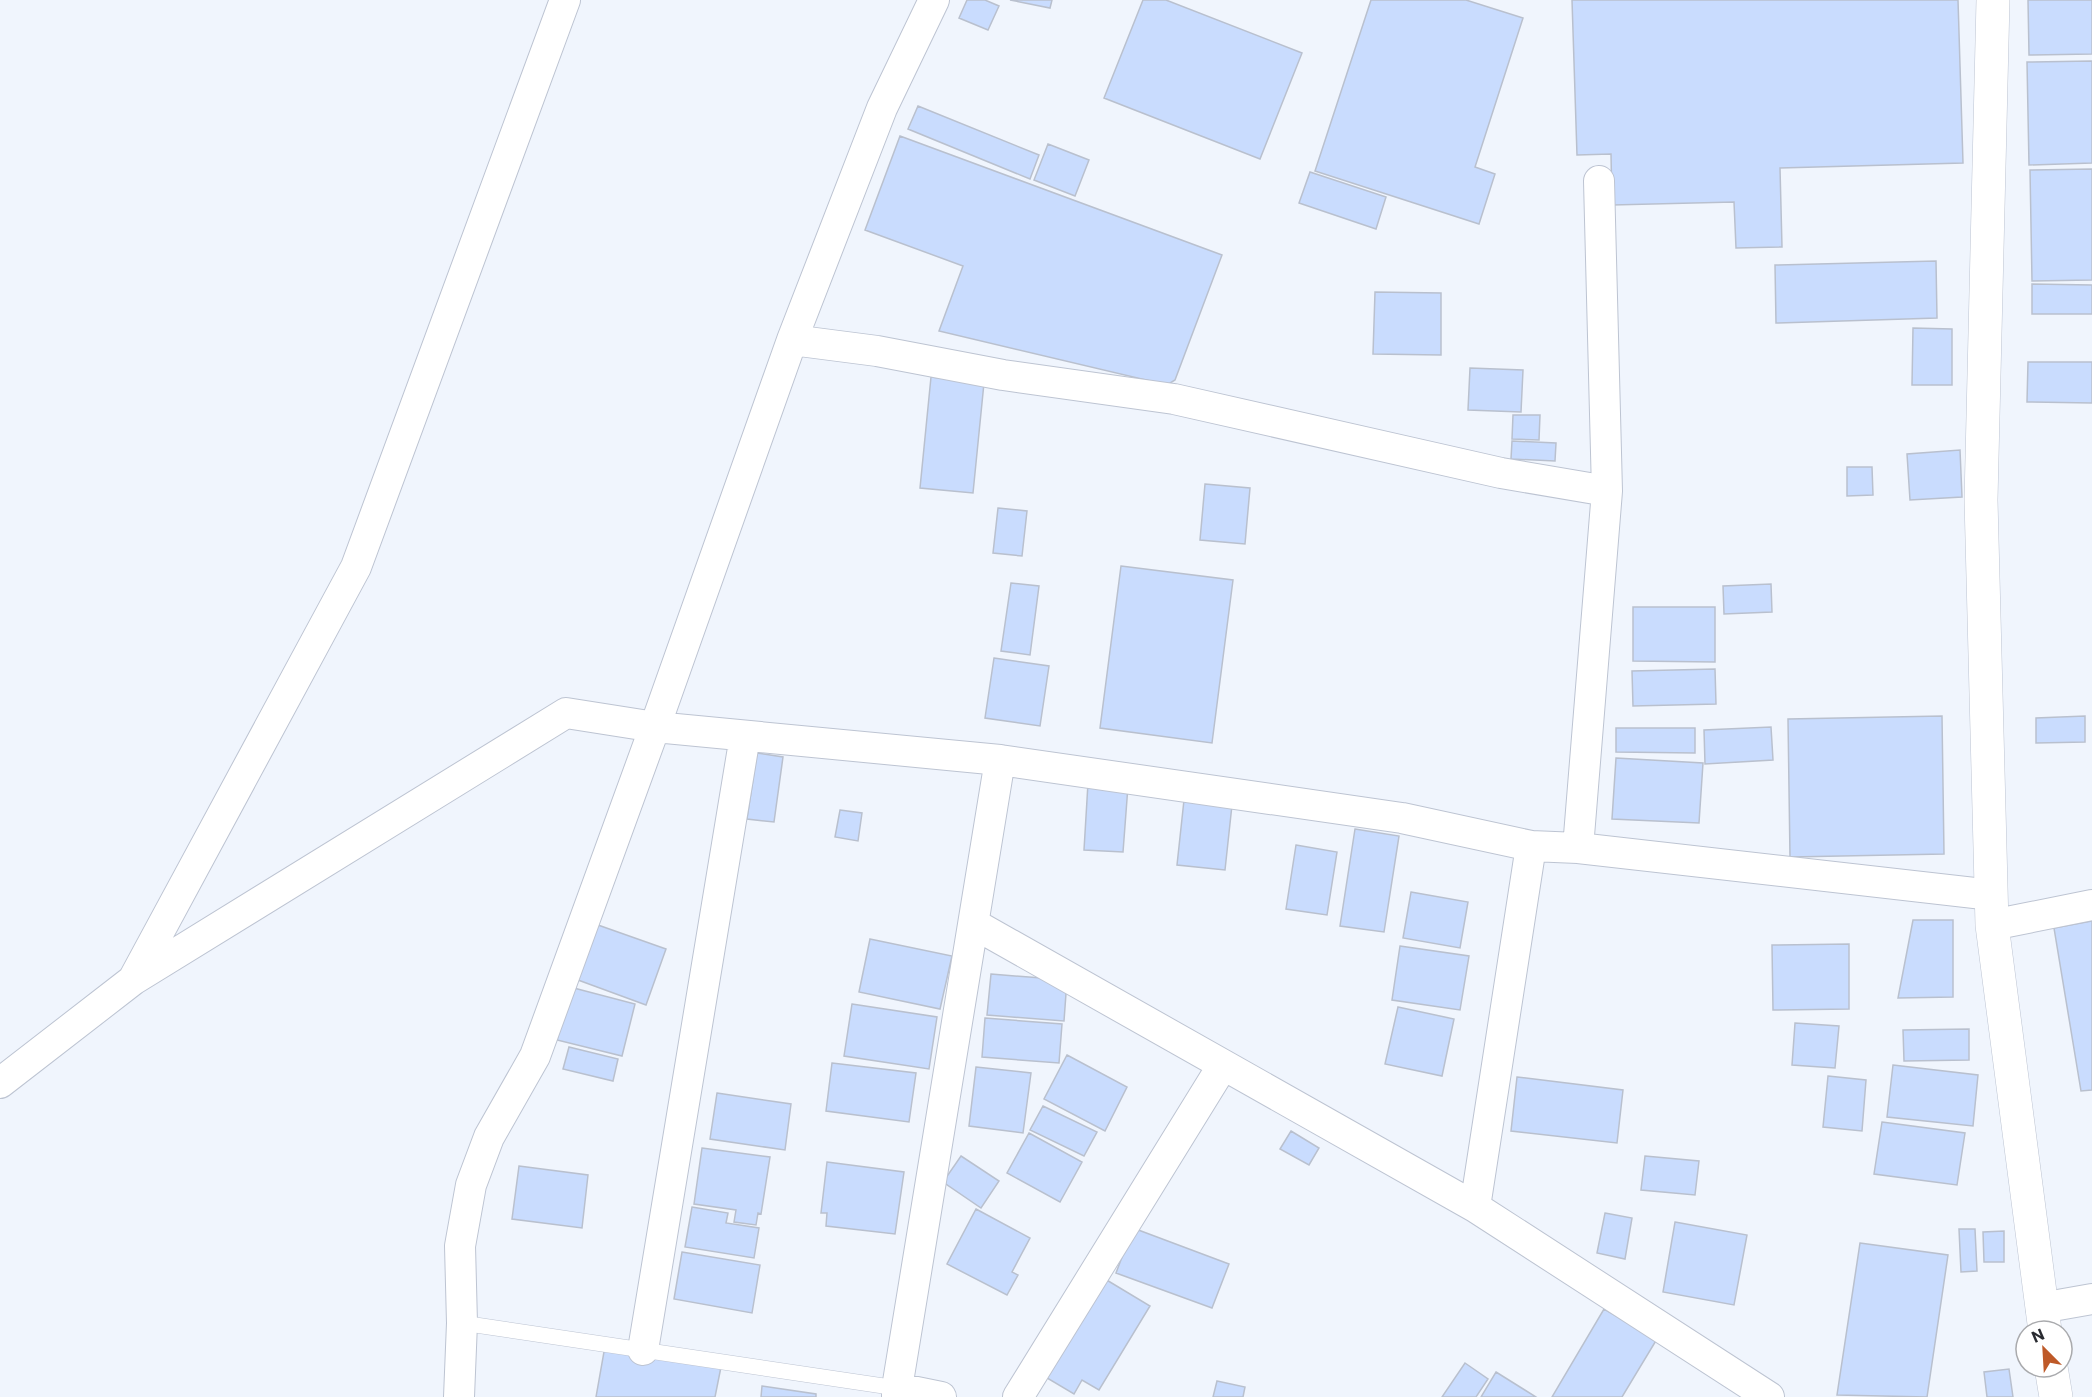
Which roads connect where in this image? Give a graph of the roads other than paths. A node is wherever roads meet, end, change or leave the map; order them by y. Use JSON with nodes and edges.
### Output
{"nodes":[{"id":1,"x":566,"y":0,"type":"edge"},
{"id":2,"x":934,"y":0,"type":"edge"},
{"id":3,"x":1993,"y":0,"type":"edge"},
{"id":4,"x":1599,"y":181,"type":"dead end"},
{"id":5,"x":792,"y":340,"type":"junction"},
{"id":6,"x":1607,"y":491,"type":"junction"},
{"id":7,"x":655,"y":727,"type":"junction"},
{"id":8,"x":745,"y":736,"type":"junction"},
{"id":9,"x":1000,"y":760,"type":"junction"},
{"id":10,"x":1531,"y":846,"type":"junction"},
{"id":11,"x":1578,"y":848,"type":"junction"},
{"id":12,"x":2092,"y":905,"type":"edge"},
{"id":13,"x":1992,"y":910,"type":"junction"},
{"id":14,"x":974,"y":924,"type":"junction"},
{"id":15,"x":133,"y":980,"type":"junction"},
{"id":16,"x":1223,"y":1065,"type":"junction"},
{"id":17,"x":0,"y":1083,"type":"edge"},
{"id":18,"x":1475,"y":1207,"type":"junction"},
{"id":19,"x":2092,"y":1299,"type":"edge"},
{"id":20,"x":2043,"y":1319,"type":"edge"},
{"id":21,"x":462,"y":1323,"type":"junction"},
{"id":22,"x":643,"y":1350,"type":"junction"},
{"id":23,"x":2053,"y":1379,"type":"edge"},
{"id":24,"x":897,"y":1392,"type":"edge"},
{"id":25,"x":459,"y":1397,"type":"edge"},
{"id":26,"x":941,"y":1397,"type":"edge"},
{"id":27,"x":1018,"y":1397,"type":"edge"},
{"id":28,"x":1769,"y":1397,"type":"edge"},
{"id":29,"x":2056,"y":1397,"type":"edge"}],
"edges":[{"from":1,"to":15,"type":"street"},
{"from":2,"to":5,"type":"street"},
{"from":3,"to":13,"type":"street"},
{"from":4,"to":6,"type":"street"},
{"from":5,"to":6,"type":"street"},
{"from":5,"to":7,"type":"street"},
{"from":6,"to":11,"type":"street"},
{"from":7,"to":8,"type":"street"},
{"from":7,"to":15,"type":"street"},
{"from":7,"to":21,"type":"street"},
{"from":8,"to":9,"type":"street"},
{"from":8,"to":22,"type":"street"},
{"from":9,"to":10,"type":"street"},
{"from":9,"to":14,"type":"street"},
{"from":10,"to":11,"type":"street"},
{"from":10,"to":18,"type":"street"},
{"from":11,"to":13,"type":"street"},
{"from":12,"to":13,"type":"street"},
{"from":13,"to":20,"type":"street"},
{"from":14,"to":16,"type":"street"},
{"from":14,"to":24,"type":"street"},
{"from":15,"to":17,"type":"street"},
{"from":16,"to":18,"type":"street"},
{"from":16,"to":27,"type":"street"},
{"from":18,"to":28,"type":"street"},
{"from":19,"to":20,"type":"street"},
{"from":21,"to":22,"type":"lane"},
{"from":21,"to":25,"type":"street"},
{"from":22,"to":24,"type":"lane"},
{"from":23,"to":29,"type":"street"},
{"from":24,"to":26,"type":"street"}]}
